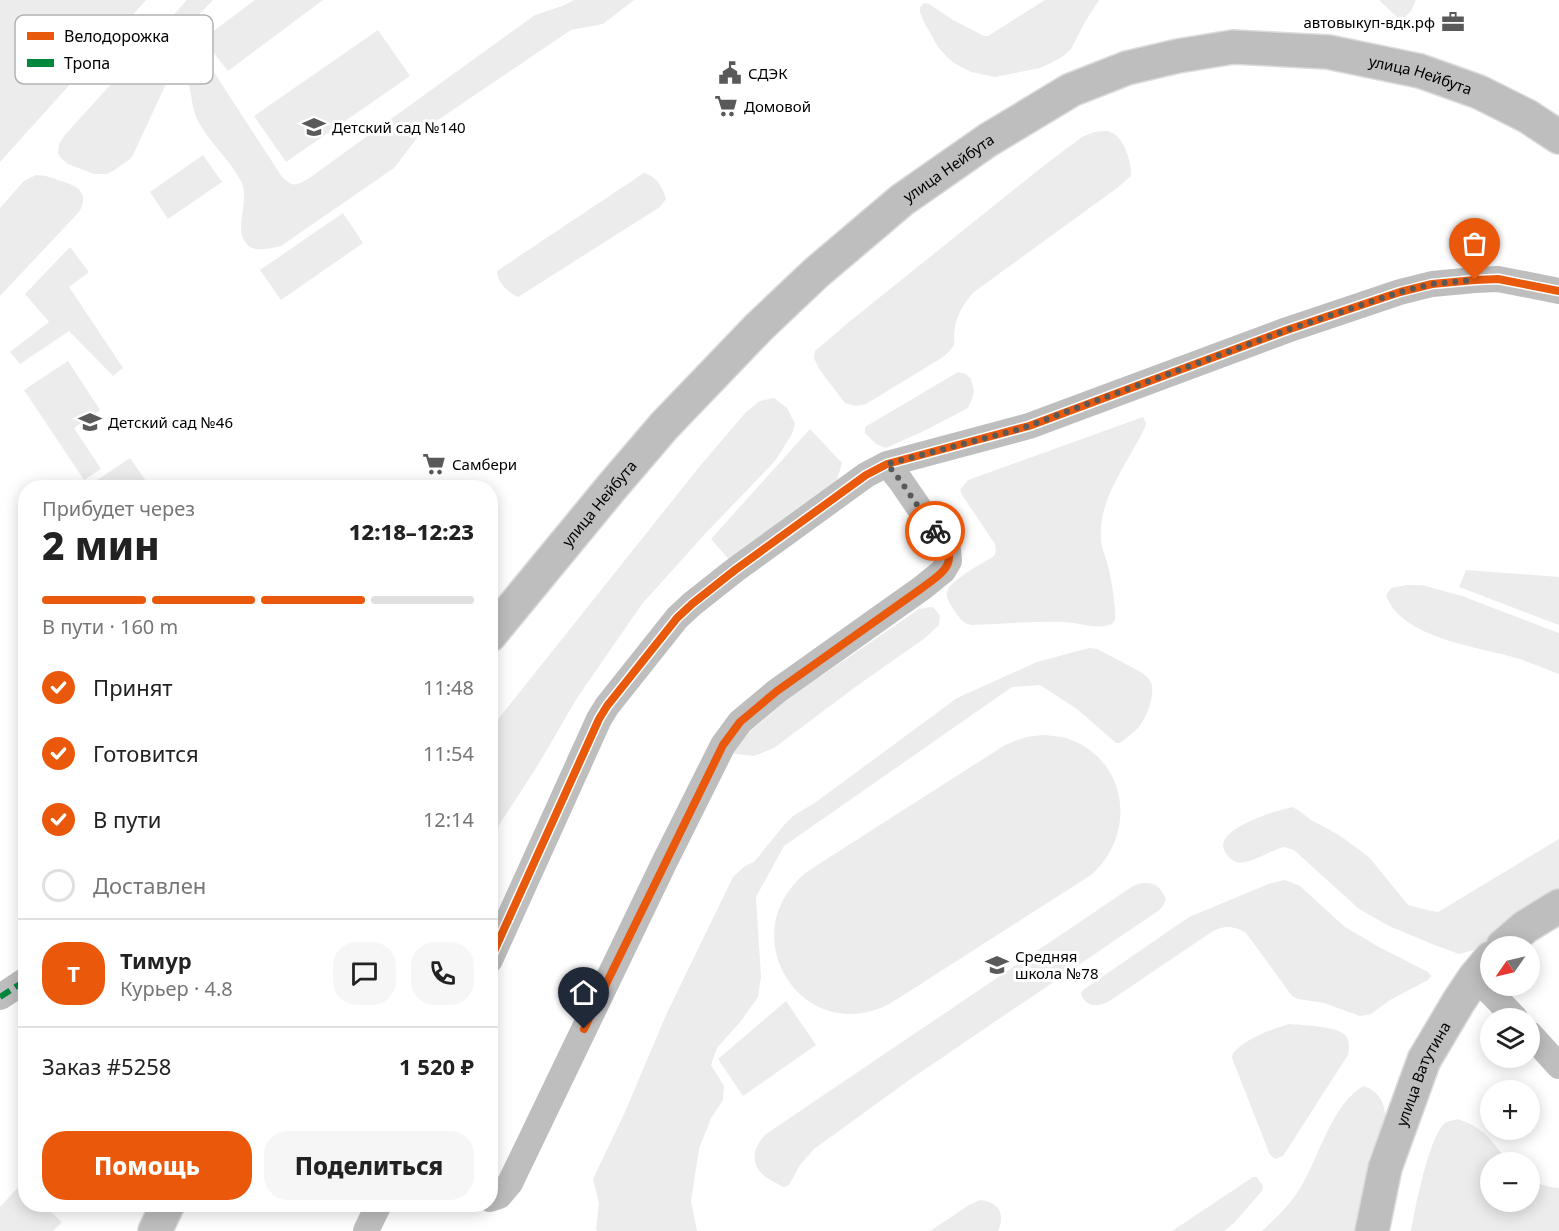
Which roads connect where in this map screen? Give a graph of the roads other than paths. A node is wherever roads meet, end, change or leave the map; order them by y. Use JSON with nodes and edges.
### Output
{"nodes":[{"id":1,"x":1559,"y":137,"type":"edge"},
{"id":2,"x":1559,"y":291,"type":"edge"},
{"id":3,"x":887,"y":464,"type":"junction"},
{"id":4,"x":498,"y":625,"type":"edge"},
{"id":5,"x":1559,"y":906,"type":"edge"},
{"id":6,"x":1515,"y":936,"type":"edge"},
{"id":7,"x":498,"y":942,"type":"edge"},
{"id":8,"x":1480,"y":972,"type":"edge"},
{"id":9,"x":18,"y":985,"type":"edge"},
{"id":10,"x":1494,"y":996,"type":"edge"},
{"id":11,"x":0,"y":997,"type":"edge"},
{"id":12,"x":1505,"y":1008,"type":"edge"},
{"id":13,"x":1540,"y":1045,"type":"edge"},
{"id":14,"x":1559,"y":1066,"type":"edge"},
{"id":15,"x":498,"y":1196,"type":"edge"},
{"id":16,"x":164,"y":1212,"type":"edge"},
{"id":17,"x":375,"y":1212,"type":"edge"},
{"id":18,"x":155,"y":1231,"type":"edge"},
{"id":19,"x":366,"y":1231,"type":"edge"},
{"id":20,"x":1372,"y":1231,"type":"edge"}],
"edges":[{"from":1,"to":4,"type":"main road","name":"улица Нейбута"},
{"from":2,"to":3,"type":"street"},
{"from":3,"to":7,"type":"street"},
{"from":3,"to":15,"type":"street"},
{"from":5,"to":6,"type":"main road"},
{"from":8,"to":20,"type":"main road","name":"улица Ватутина"},
{"from":9,"to":11,"type":"street"},
{"from":10,"to":12,"type":"street","name":"улица Ватутина"},
{"from":13,"to":14,"type":"street"},
{"from":16,"to":18,"type":"main road"},
{"from":17,"to":19,"type":"street"}]}
